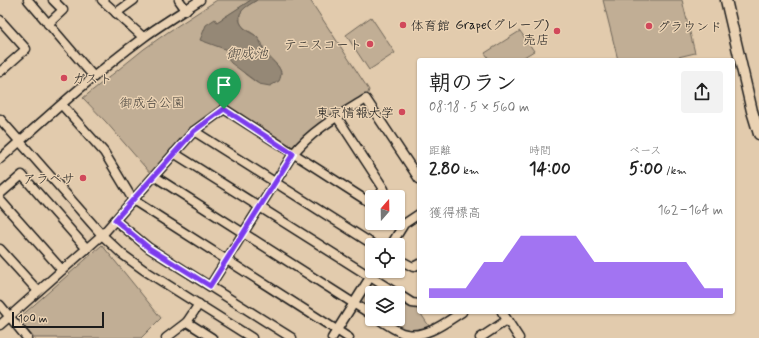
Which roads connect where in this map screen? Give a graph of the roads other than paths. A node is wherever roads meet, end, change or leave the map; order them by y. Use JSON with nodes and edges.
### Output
{"nodes":[{"id":1,"x":28,"y":0,"type":"edge"},
{"id":2,"x":53,"y":0,"type":"edge"},
{"id":3,"x":102,"y":0,"type":"edge"},
{"id":4,"x":134,"y":0,"type":"edge"},
{"id":5,"x":179,"y":0,"type":"edge"},
{"id":6,"x":200,"y":0,"type":"edge"},
{"id":7,"x":726,"y":0,"type":"edge"},
{"id":8,"x":186,"y":10,"type":"junction"},
{"id":9,"x":116,"y":13,"type":"junction"},
{"id":10,"x":0,"y":20,"type":"edge"},
{"id":11,"x":48,"y":24,"type":"junction"},
{"id":12,"x":143,"y":38,"type":"junction"},
{"id":13,"x":0,"y":72,"type":"edge"},
{"id":14,"x":94,"y":77,"type":"junction"},
{"id":15,"x":62,"y":105,"type":"junction"},
{"id":16,"x":337,"y":117,"type":"junction"},
{"id":17,"x":0,"y":119,"type":"edge"},
{"id":18,"x":194,"y":131,"type":"junction"},
{"id":19,"x":759,"y":134,"type":"edge"},
{"id":20,"x":19,"y":142,"type":"junction"},
{"id":21,"x":174,"y":153,"type":"junction"},
{"id":22,"x":293,"y":154,"type":"junction"},
{"id":23,"x":0,"y":159,"type":"edge"},
{"id":24,"x":417,"y":175,"type":"edge"},
{"id":25,"x":154,"y":176,"type":"junction"},
{"id":26,"x":275,"y":182,"type":"junction"},
{"id":27,"x":383,"y":190,"type":"edge"},
{"id":28,"x":0,"y":194,"type":"edge"},
{"id":29,"x":0,"y":200,"type":"edge"},
{"id":30,"x":133,"y":200,"type":"junction"},
{"id":31,"x":365,"y":200,"type":"edge"},
{"id":32,"x":259,"y":208,"type":"junction"},
{"id":33,"x":417,"y":215,"type":"edge"},
{"id":34,"x":115,"y":220,"type":"junction"},
{"id":35,"x":405,"y":220,"type":"edge"},
{"id":36,"x":243,"y":233,"type":"junction"},
{"id":37,"x":102,"y":235,"type":"junction"},
{"id":38,"x":365,"y":239,"type":"edge"},
{"id":39,"x":0,"y":249,"type":"edge"},
{"id":40,"x":87,"y":249,"type":"junction"},
{"id":41,"x":226,"y":260,"type":"junction"},
{"id":42,"x":405,"y":263,"type":"edge"},
{"id":43,"x":417,"y":265,"type":"edge"},
{"id":44,"x":365,"y":269,"type":"edge"},
{"id":45,"x":62,"y":270,"type":"junction"},
{"id":46,"x":370,"y":278,"type":"edge"},
{"id":47,"x":378,"y":278,"type":"edge"},
{"id":48,"x":210,"y":286,"type":"junction"},
{"id":49,"x":387,"y":286,"type":"edge"},
{"id":50,"x":38,"y":291,"type":"junction"},
{"id":51,"x":405,"y":299,"type":"edge"},
{"id":52,"x":198,"y":304,"type":"junction"},
{"id":53,"x":354,"y":304,"type":"junction"},
{"id":54,"x":417,"y":304,"type":"edge"},
{"id":55,"x":0,"y":305,"type":"edge"},
{"id":56,"x":365,"y":311,"type":"edge"},
{"id":57,"x":459,"y":314,"type":"edge"},
{"id":58,"x":503,"y":314,"type":"edge"},
{"id":59,"x":10,"y":317,"type":"junction"},
{"id":60,"x":507,"y":320,"type":"junction"},
{"id":61,"x":187,"y":322,"type":"junction"},
{"id":62,"x":0,"y":326,"type":"edge"},
{"id":63,"x":391,"y":326,"type":"edge"},
{"id":64,"x":337,"y":330,"type":"junction"},
{"id":65,"x":414,"y":336,"type":"edge"},
{"id":66,"x":208,"y":337,"type":"edge"},
{"id":67,"x":27,"y":338,"type":"edge"},
{"id":68,"x":166,"y":338,"type":"edge"},
{"id":69,"x":252,"y":338,"type":"edge"},
{"id":70,"x":292,"y":338,"type":"edge"},
{"id":71,"x":332,"y":338,"type":"edge"},
{"id":72,"x":349,"y":338,"type":"edge"},
{"id":73,"x":480,"y":338,"type":"edge"},
{"id":74,"x":519,"y":338,"type":"edge"}],
"edges":[{"from":1,"to":11,"type":"street"},
{"from":2,"to":11,"type":"street"},
{"from":3,"to":9,"type":"street"},
{"from":4,"to":9,"type":"street"},
{"from":5,"to":8,"type":"street"},
{"from":6,"to":8,"type":"street"},
{"from":7,"to":19,"type":"main road"},
{"from":8,"to":12,"type":"street"},
{"from":9,"to":12,"type":"street"},
{"from":10,"to":13,"type":"street"},
{"from":11,"to":14,"type":"street"},
{"from":12,"to":14,"type":"street"},
{"from":14,"to":15,"type":"street"},
{"from":15,"to":20,"type":"street"},
{"from":15,"to":30,"type":"street"},
{"from":16,"to":22,"type":"street"},
{"from":16,"to":24,"type":"street"},
{"from":16,"to":27,"type":"street"},
{"from":17,"to":20,"type":"street"},
{"from":18,"to":21,"type":"street"},
{"from":18,"to":22,"type":"street"},
{"from":18,"to":26,"type":"street"},
{"from":20,"to":23,"type":"street"},
{"from":20,"to":37,"type":"street"},
{"from":21,"to":25,"type":"street"},
{"from":21,"to":32,"type":"street"},
{"from":22,"to":26,"type":"street"},
{"from":22,"to":31,"type":"street"},
{"from":25,"to":30,"type":"street"},
{"from":25,"to":36,"type":"street"},
{"from":26,"to":32,"type":"street"},
{"from":26,"to":38,"type":"street"},
{"from":28,"to":40,"type":"street"},
{"from":29,"to":45,"type":"street"},
{"from":30,"to":34,"type":"street"},
{"from":30,"to":41,"type":"street"},
{"from":32,"to":36,"type":"street"},
{"from":32,"to":44,"type":"street"},
{"from":33,"to":35,"type":"street"},
{"from":34,"to":37,"type":"street"},
{"from":34,"to":48,"type":"street"},
{"from":36,"to":41,"type":"street"},
{"from":36,"to":53,"type":"street"},
{"from":37,"to":40,"type":"street"},
{"from":37,"to":52,"type":"street"},
{"from":39,"to":50,"type":"street"},
{"from":40,"to":45,"type":"street"},
{"from":41,"to":48,"type":"street"},
{"from":41,"to":64,"type":"street"},
{"from":42,"to":43,"type":"street"},
{"from":45,"to":50,"type":"street"},
{"from":46,"to":53,"type":"street"},
{"from":47,"to":49,"type":"street"},
{"from":48,"to":70,"type":"street"},
{"from":50,"to":59,"type":"street"},
{"from":51,"to":54,"type":"street"},
{"from":52,"to":61,"type":"street"},
{"from":52,"to":69,"type":"street"},
{"from":53,"to":56,"type":"street"},
{"from":53,"to":64,"type":"street"},
{"from":55,"to":59,"type":"street"},
{"from":57,"to":65,"type":"street"},
{"from":58,"to":60,"type":"street"},
{"from":59,"to":62,"type":"street"},
{"from":59,"to":67,"type":"street"},
{"from":60,"to":73,"type":"street"},
{"from":60,"to":74,"type":"street"},
{"from":61,"to":66,"type":"street"},
{"from":61,"to":68,"type":"street"},
{"from":63,"to":65,"type":"street"},
{"from":64,"to":71,"type":"street"},
{"from":64,"to":72,"type":"street"}]}
